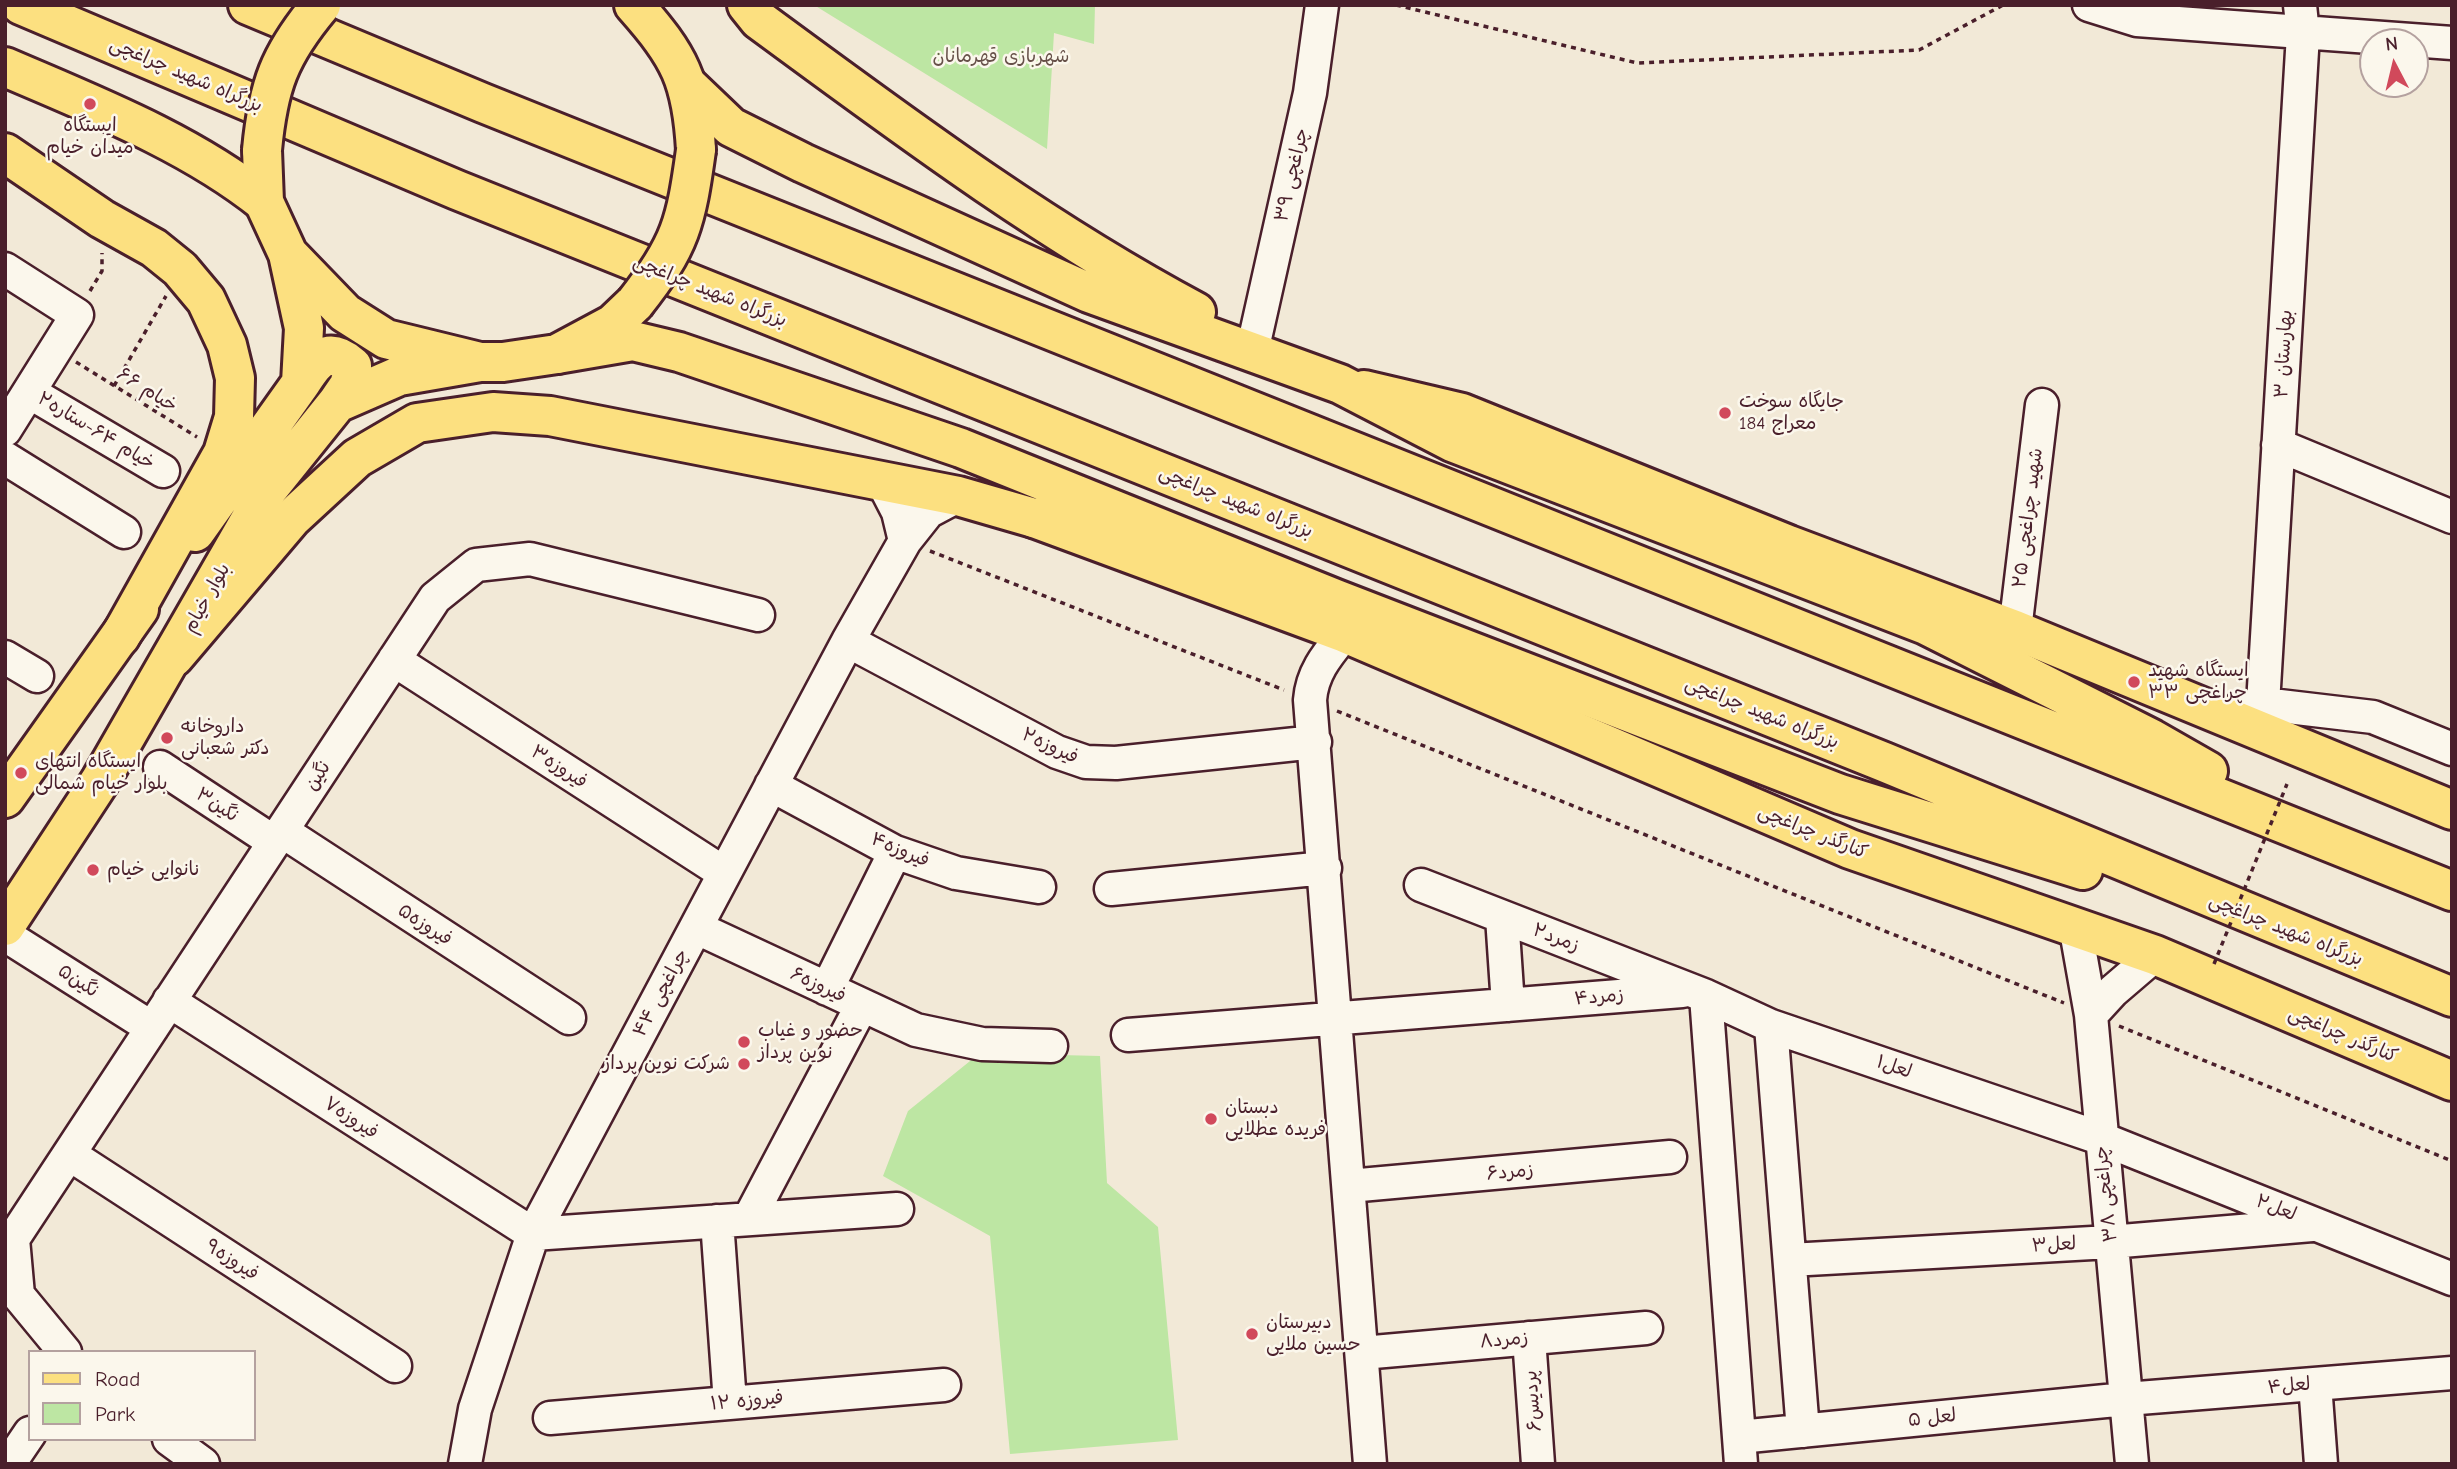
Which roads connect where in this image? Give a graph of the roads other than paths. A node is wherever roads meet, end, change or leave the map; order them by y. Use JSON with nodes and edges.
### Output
{"nodes":[{"id":1,"x":21,"y":5,"type":"edge"},
{"id":2,"x":248,"y":5,"type":"edge"},
{"id":3,"x":321,"y":5,"type":"edge"},
{"id":4,"x":634,"y":5,"type":"edge"},
{"id":5,"x":666,"y":5,"type":"edge"},
{"id":6,"x":747,"y":5,"type":"edge"},
{"id":7,"x":1322,"y":5,"type":"edge"},
{"id":8,"x":2089,"y":5,"type":"edge"},
{"id":9,"x":2302,"y":20,"type":"edge"},
{"id":10,"x":667,"y":43,"type":"junction"},
{"id":11,"x":2452,"y":43,"type":"edge"},
{"id":12,"x":5,"y":67,"type":"edge"},
{"id":13,"x":688,"y":85,"type":"junction"},
{"id":14,"x":5,"y":153,"type":"edge"},
{"id":15,"x":264,"y":202,"type":"junction"},
{"id":16,"x":288,"y":254,"type":"junction"},
{"id":17,"x":5,"y":269,"type":"edge"},
{"id":18,"x":1254,"y":343,"type":"junction"},
{"id":19,"x":557,"y":354,"type":"junction"},
{"id":20,"x":480,"y":362,"type":"junction"},
{"id":21,"x":1298,"y":370,"type":"junction"},
{"id":22,"x":301,"y":383,"type":"junction"},
{"id":23,"x":1340,"y":384,"type":"junction"},
{"id":24,"x":29,"y":392,"type":"junction"},
{"id":25,"x":337,"y":403,"type":"junction"},
{"id":26,"x":2042,"y":405,"type":"dead end"},
{"id":27,"x":5,"y":430,"type":"edge"},
{"id":28,"x":2278,"y":445,"type":"junction"},
{"id":29,"x":5,"y":458,"type":"edge"},
{"id":30,"x":163,"y":471,"type":"dead end"},
{"id":31,"x":883,"y":481,"type":"junction"},
{"id":32,"x":958,"y":496,"type":"junction"},
{"id":33,"x":1115,"y":510,"type":"junction"},
{"id":34,"x":2452,"y":517,"type":"edge"},
{"id":35,"x":1034,"y":519,"type":"junction"},
{"id":36,"x":124,"y":532,"type":"dead end"},
{"id":37,"x":905,"y":541,"type":"junction"},
{"id":38,"x":1196,"y":544,"type":"junction"},
{"id":39,"x":1260,"y":601,"type":"junction"},
{"id":40,"x":758,"y":615,"type":"dead end"},
{"id":41,"x":2015,"y":630,"type":"junction"},
{"id":42,"x":1345,"y":633,"type":"junction"},
{"id":43,"x":120,"y":636,"type":"junction"},
{"id":44,"x":848,"y":641,"type":"junction"},
{"id":45,"x":5,"y":657,"type":"edge"},
{"id":46,"x":174,"y":657,"type":"junction"},
{"id":47,"x":394,"y":660,"type":"junction"},
{"id":48,"x":37,"y":676,"type":"dead end"},
{"id":49,"x":2263,"y":704,"type":"junction"},
{"id":50,"x":2220,"y":716,"type":"junction"},
{"id":51,"x":1315,"y":742,"type":"junction"},
{"id":52,"x":2452,"y":749,"type":"edge"},
{"id":53,"x":160,"y":767,"type":"dead end"},
{"id":54,"x":771,"y":785,"type":"junction"},
{"id":55,"x":5,"y":798,"type":"edge"},
{"id":56,"x":2452,"y":810,"type":"edge"},
{"id":57,"x":278,"y":837,"type":"junction"},
{"id":58,"x":2328,"y":841,"type":"junction"},
{"id":59,"x":895,"y":852,"type":"junction"},
{"id":60,"x":1325,"y":868,"type":"junction"},
{"id":61,"x":724,"y":873,"type":"junction"},
{"id":62,"x":1421,"y":885,"type":"dead end"},
{"id":63,"x":1039,"y":887,"type":"dead end"},
{"id":64,"x":1111,"y":889,"type":"dead end"},
{"id":65,"x":2452,"y":891,"type":"edge"},
{"id":66,"x":1502,"y":917,"type":"junction"},
{"id":67,"x":2075,"y":925,"type":"junction"},
{"id":68,"x":5,"y":926,"type":"edge"},
{"id":69,"x":5,"y":934,"type":"edge"},
{"id":70,"x":710,"y":934,"type":"dead end"},
{"id":71,"x":2308,"y":940,"type":"junction"},
{"id":72,"x":2155,"y":955,"type":"junction"},
{"id":73,"x":827,"y":989,"type":"junction"},
{"id":74,"x":1698,"y":993,"type":"junction"},
{"id":75,"x":2452,"y":997,"type":"edge"},
{"id":76,"x":169,"y":1001,"type":"junction"},
{"id":77,"x":1508,"y":1004,"type":"junction"},
{"id":78,"x":862,"y":1005,"type":"junction"},
{"id":79,"x":2091,"y":1015,"type":"junction"},
{"id":80,"x":569,"y":1018,"type":"dead end"},
{"id":81,"x":1336,"y":1018,"type":"junction"},
{"id":82,"x":1771,"y":1026,"type":"junction"},
{"id":83,"x":152,"y":1028,"type":"junction"},
{"id":84,"x":1128,"y":1035,"type":"dead end"},
{"id":85,"x":1051,"y":1046,"type":"dead end"},
{"id":86,"x":2452,"y":1081,"type":"edge"},
{"id":87,"x":2100,"y":1138,"type":"junction"},
{"id":88,"x":69,"y":1154,"type":"junction"},
{"id":89,"x":1670,"y":1157,"type":"dead end"},
{"id":90,"x":1349,"y":1186,"type":"junction"},
{"id":91,"x":897,"y":1209,"type":"dead end"},
{"id":92,"x":748,"y":1219,"type":"junction"},
{"id":93,"x":717,"y":1221,"type":"junction"},
{"id":94,"x":2318,"y":1225,"type":"junction"},
{"id":95,"x":534,"y":1234,"type":"junction"},
{"id":96,"x":2110,"y":1242,"type":"junction"},
{"id":97,"x":1790,"y":1260,"type":"junction"},
{"id":98,"x":2452,"y":1279,"type":"edge"},
{"id":99,"x":1646,"y":1328,"type":"dead end"},
{"id":100,"x":1529,"y":1338,"type":"junction"},
{"id":101,"x":63,"y":1350,"type":"edge"},
{"id":102,"x":1362,"y":1353,"type":"junction"},
{"id":103,"x":395,"y":1366,"type":"dead end"},
{"id":104,"x":2452,"y":1373,"type":"edge"},
{"id":105,"x":2315,"y":1384,"type":"junction"},
{"id":106,"x":944,"y":1385,"type":"dead end"},
{"id":107,"x":2126,"y":1399,"type":"junction"},
{"id":108,"x":730,"y":1403,"type":"junction"},
{"id":109,"x":550,"y":1418,"type":"dead end"},
{"id":110,"x":1803,"y":1431,"type":"junction"},
{"id":111,"x":28,"y":1436,"type":"edge"},
{"id":112,"x":172,"y":1441,"type":"edge"},
{"id":113,"x":1740,"y":1450,"type":"edge"},
{"id":114,"x":9,"y":1464,"type":"edge"},
{"id":115,"x":204,"y":1464,"type":"edge"},
{"id":116,"x":465,"y":1464,"type":"edge"},
{"id":117,"x":1370,"y":1464,"type":"edge"},
{"id":118,"x":1538,"y":1464,"type":"edge"},
{"id":119,"x":2132,"y":1464,"type":"edge"},
{"id":120,"x":2321,"y":1464,"type":"edge"}],
"edges":[{"from":1,"to":71,"type":"main road","name":"بزرگراه شهید چراغچی"},
{"from":2,"to":58,"type":"main road"},
{"from":3,"to":15,"type":"main road","bridge":true},
{"from":4,"to":10,"type":"main road"},
{"from":5,"to":10,"type":"main road"},
{"from":6,"to":18,"type":"main road"},
{"from":7,"to":18,"type":"street","name":"چراغچی ۳۹"},
{"from":8,"to":9,"type":"street"},
{"from":9,"to":11,"type":"street"},
{"from":9,"to":28,"type":"street","name":"بهارستان ۳"},
{"from":10,"to":13,"type":"main road"},
{"from":12,"to":15,"type":"main road"},
{"from":13,"to":19,"type":"main road","bridge":true},
{"from":13,"to":21,"type":"main road"},
{"from":14,"to":43,"type":"main road"},
{"from":15,"to":16,"type":"main road"},
{"from":16,"to":20,"type":"main road"},
{"from":16,"to":22,"type":"main road"},
{"from":17,"to":24,"type":"street"},
{"from":18,"to":21,"type":"main road"},
{"from":19,"to":20,"type":"main road"},
{"from":19,"to":33,"type":"main road"},
{"from":20,"to":25,"type":"main road","name":"بلوار خیام"},
{"from":21,"to":23,"type":"main road"},
{"from":22,"to":25,"type":"main road"},
{"from":22,"to":43,"type":"main road"},
{"from":23,"to":41,"type":"main road"},
{"from":23,"to":58,"type":"main road"},
{"from":24,"to":27,"type":"street"},
{"from":24,"to":30,"type":"street","name":"خیام ۶۴-ستاره۲"},
{"from":25,"to":46,"type":"main road","name":"بلوار خیام"},
{"from":26,"to":41,"type":"street","name":"شهید چراغچی ٣۵"},
{"from":28,"to":34,"type":"street"},
{"from":28,"to":49,"type":"street","name":"بهارستان ۳"},
{"from":29,"to":36,"type":"street"},
{"from":31,"to":32,"type":"main road"},
{"from":31,"to":37,"type":"street"},
{"from":31,"to":46,"type":"main road"},
{"from":32,"to":35,"type":"main road"},
{"from":32,"to":37,"type":"street","name":"چراغچی ۴۴"},
{"from":33,"to":35,"type":"main road"},
{"from":33,"to":38,"type":"main road"},
{"from":35,"to":39,"type":"main road"},
{"from":37,"to":44,"type":"street","name":"چراغچی ۴۴"},
{"from":38,"to":39,"type":"main road","name":"کنارگذر چراغچی"},
{"from":38,"to":71,"type":"main road"},
{"from":39,"to":42,"type":"main road","name":"کنارگذر چراغچی"},
{"from":40,"to":47,"type":"street","name":"نگین"},
{"from":41,"to":50,"type":"main road"},
{"from":42,"to":51,"type":"street"},
{"from":42,"to":67,"type":"main road","name":"کنارگذر چراغچی"},
{"from":43,"to":55,"type":"main road"},
{"from":44,"to":51,"type":"street","name":"فیروزه۲"},
{"from":44,"to":54,"type":"street","name":"چراغچی ۴۴"},
{"from":45,"to":48,"type":"street"},
{"from":46,"to":68,"type":"main road","name":"بلوار خیام"},
{"from":47,"to":57,"type":"street","name":"نگین"},
{"from":47,"to":61,"type":"street","name":"فیروزه۳"},
{"from":49,"to":50,"type":"street"},
{"from":49,"to":52,"type":"street"},
{"from":50,"to":56,"type":"main road"},
{"from":51,"to":60,"type":"street"},
{"from":53,"to":57,"type":"street","name":"نگین۳"},
{"from":54,"to":59,"type":"street","name":"فیروزه۴"},
{"from":54,"to":61,"type":"street","name":"چراغچی ۴۴"},
{"from":57,"to":76,"type":"street","name":"نگین"},
{"from":57,"to":80,"type":"street","name":"فیروزه۵"},
{"from":58,"to":65,"type":"main road"},
{"from":59,"to":63,"type":"street","name":"فیروزه۴"},
{"from":59,"to":73,"type":"street"},
{"from":60,"to":64,"type":"street"},
{"from":60,"to":81,"type":"street"},
{"from":61,"to":95,"type":"street","name":"چراغچی ۴۴"},
{"from":62,"to":66,"type":"street","name":"زمرد۲"},
{"from":66,"to":74,"type":"street","name":"زمرد۲"},
{"from":66,"to":77,"type":"street"},
{"from":67,"to":72,"type":"main road","name":"کنارگذر چراغچی"},
{"from":67,"to":79,"type":"street","name":"چراغچی ۳۸"},
{"from":69,"to":83,"type":"street","name":"نگین۵"},
{"from":70,"to":73,"type":"street","name":"فیروزه۶"},
{"from":71,"to":75,"type":"main road","name":"بزرگراه شهید چراغچی"},
{"from":72,"to":79,"type":"street"},
{"from":72,"to":86,"type":"main road","name":"کنارگذر چراغچی"},
{"from":73,"to":78,"type":"street","name":"فیروزه۶"},
{"from":74,"to":77,"type":"street","name":"زمرد۴"},
{"from":74,"to":82,"type":"street","name":"لعل۱"},
{"from":74,"to":113,"type":"street"},
{"from":76,"to":83,"type":"street","name":"نگین"},
{"from":76,"to":95,"type":"street","name":"فیروزه۷"},
{"from":77,"to":81,"type":"street","name":"زمرد۴"},
{"from":78,"to":85,"type":"street","name":"فیروزه۶"},
{"from":78,"to":92,"type":"street"},
{"from":79,"to":87,"type":"street","name":"چراغچی ۳۸"},
{"from":81,"to":84,"type":"street","name":"زمرد۴"},
{"from":81,"to":90,"type":"street"},
{"from":82,"to":87,"type":"street","name":"لعل۱"},
{"from":82,"to":97,"type":"street"},
{"from":83,"to":88,"type":"street","name":"نگین"},
{"from":87,"to":94,"type":"street","name":"لعل۲"},
{"from":87,"to":96,"type":"street","name":"چراغچی ۳۸"},
{"from":88,"to":101,"type":"street","name":"نگین"},
{"from":88,"to":103,"type":"street","name":"فیروزه۹"},
{"from":89,"to":90,"type":"street","name":"زمرد۶"},
{"from":90,"to":102,"type":"street"},
{"from":91,"to":92,"type":"street"},
{"from":92,"to":93,"type":"street"},
{"from":93,"to":95,"type":"street"},
{"from":93,"to":108,"type":"street"},
{"from":94,"to":96,"type":"street","name":"لعل۳"},
{"from":94,"to":98,"type":"street","name":"لعل۲"},
{"from":95,"to":116,"type":"street","name":"چراغچی ۴۴"},
{"from":96,"to":97,"type":"street","name":"لعل۳"},
{"from":96,"to":107,"type":"street","name":"چراغچی ۳۸"},
{"from":97,"to":110,"type":"street"},
{"from":99,"to":100,"type":"street","name":"زمرد۸"},
{"from":100,"to":102,"type":"street","name":"زمرد۸"},
{"from":100,"to":118,"type":"street","name":"پردیس۶"},
{"from":102,"to":117,"type":"street"},
{"from":104,"to":105,"type":"street","name":"لعل۴"},
{"from":105,"to":107,"type":"street","name":"لعل۴"},
{"from":105,"to":120,"type":"street"},
{"from":106,"to":108,"type":"street","name":"فیروزه ۱۲"},
{"from":107,"to":110,"type":"street","name":"لعل ۵"},
{"from":107,"to":119,"type":"street","name":"چراغچی ۳۸"},
{"from":108,"to":109,"type":"street","name":"فیروزه ۱۲"},
{"from":110,"to":113,"type":"street","name":"لعل ۵"},
{"from":111,"to":114,"type":"street"},
{"from":112,"to":115,"type":"street"}]}
